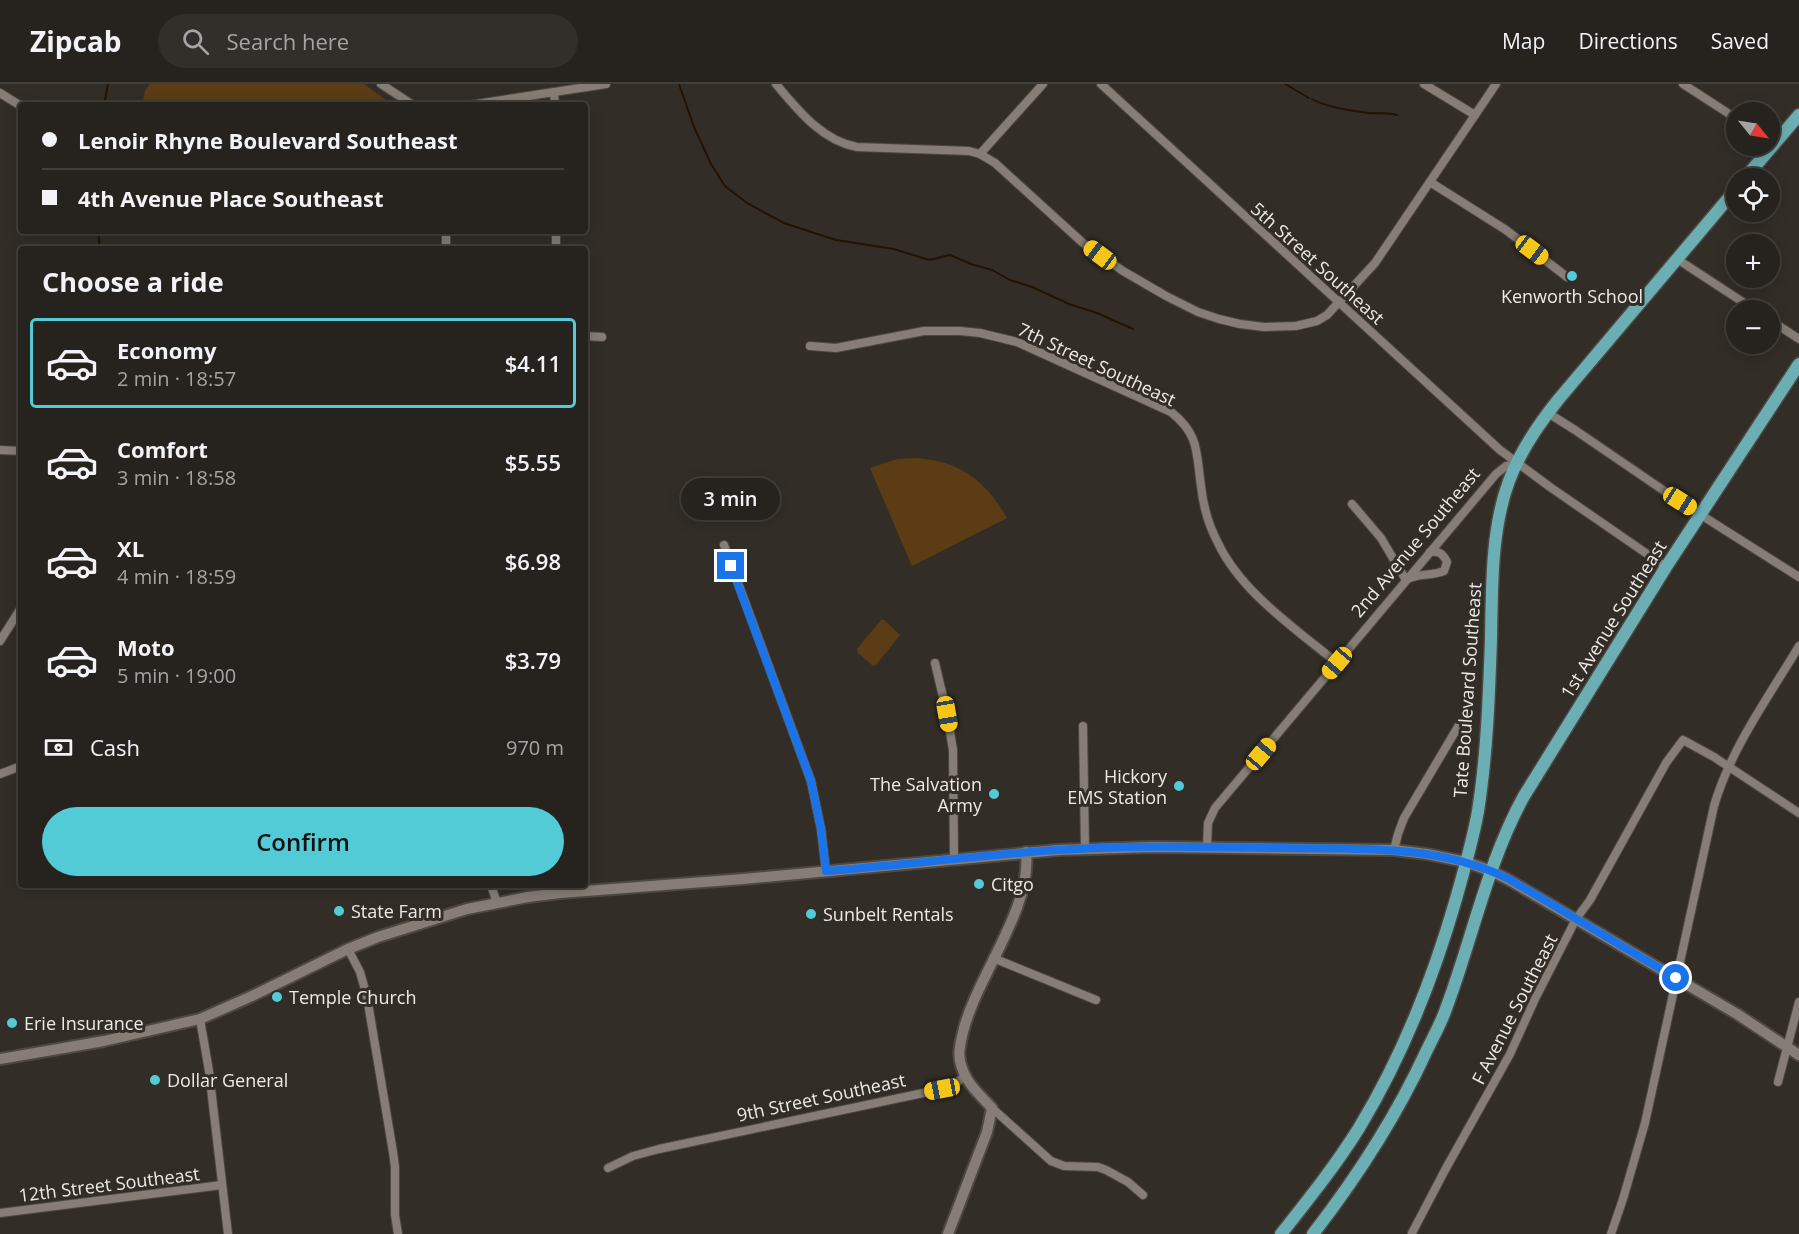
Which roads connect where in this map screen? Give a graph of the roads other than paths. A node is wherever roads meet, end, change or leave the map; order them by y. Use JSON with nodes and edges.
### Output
{"nodes":[{"id":1,"x":381,"y":84,"type":"edge"},
{"id":2,"x":606,"y":84,"type":"edge"},
{"id":3,"x":776,"y":84,"type":"edge"},
{"id":4,"x":1043,"y":84,"type":"edge"},
{"id":5,"x":1101,"y":84,"type":"edge"},
{"id":6,"x":1424,"y":84,"type":"edge"},
{"id":7,"x":1496,"y":84,"type":"edge"},
{"id":8,"x":1683,"y":84,"type":"edge"},
{"id":9,"x":554,"y":92,"type":"junction"},
{"id":10,"x":0,"y":93,"type":"edge"},
{"id":11,"x":408,"y":102,"type":"edge"},
{"id":12,"x":489,"y":102,"type":"edge"},
{"id":13,"x":555,"y":102,"type":"edge"},
{"id":14,"x":18,"y":104,"type":"edge"},
{"id":15,"x":1726,"y":112,"type":"edge"},
{"id":16,"x":1475,"y":115,"type":"junction"},
{"id":17,"x":1799,"y":115,"type":"edge"},
{"id":18,"x":1780,"y":134,"type":"edge"},
{"id":19,"x":980,"y":154,"type":"junction"},
{"id":20,"x":1430,"y":182,"type":"junction"},
{"id":21,"x":1726,"y":201,"type":"edge"},
{"id":22,"x":1677,"y":259,"type":"junction"},
{"id":23,"x":1567,"y":277,"type":"dead end"},
{"id":24,"x":1740,"y":300,"type":"edge"},
{"id":25,"x":1338,"y":303,"type":"junction"},
{"id":26,"x":1780,"y":327,"type":"edge"},
{"id":27,"x":588,"y":336,"type":"edge"},
{"id":28,"x":602,"y":337,"type":"dead end"},
{"id":29,"x":1799,"y":339,"type":"edge"},
{"id":30,"x":810,"y":346,"type":"dead end"},
{"id":31,"x":1799,"y":363,"type":"edge"},
{"id":32,"x":1548,"y":413,"type":"junction"},
{"id":33,"x":0,"y":450,"type":"edge"},
{"id":34,"x":18,"y":451,"type":"edge"},
{"id":35,"x":1517,"y":463,"type":"junction"},
{"id":36,"x":1352,"y":504,"type":"dead end"},
{"id":37,"x":1701,"y":514,"type":"junction"},
{"id":38,"x":724,"y":545,"type":"dead end"},
{"id":39,"x":1430,"y":552,"type":"junction"},
{"id":40,"x":1666,"y":567,"type":"junction"},
{"id":41,"x":1799,"y":577,"type":"edge"},
{"id":42,"x":1406,"y":580,"type":"junction"},
{"id":43,"x":18,"y":613,"type":"edge"},
{"id":44,"x":0,"y":640,"type":"edge"},
{"id":45,"x":1799,"y":646,"type":"edge"},
{"id":46,"x":935,"y":663,"type":"dead end"},
{"id":47,"x":1337,"y":663,"type":"junction"},
{"id":48,"x":1459,"y":725,"type":"dead end"},
{"id":49,"x":1083,"y":726,"type":"dead end"},
{"id":50,"x":18,"y":767,"type":"edge"},
{"id":51,"x":1728,"y":767,"type":"junction"},
{"id":52,"x":0,"y":774,"type":"edge"},
{"id":53,"x":1799,"y":813,"type":"edge"},
{"id":54,"x":1207,"y":847,"type":"junction"},
{"id":55,"x":1085,"y":849,"type":"junction"},
{"id":56,"x":1394,"y":850,"type":"junction"},
{"id":57,"x":1026,"y":852,"type":"junction"},
{"id":58,"x":954,"y":859,"type":"junction"},
{"id":59,"x":1466,"y":862,"type":"junction"},
{"id":60,"x":826,"y":871,"type":"junction"},
{"id":61,"x":1491,"y":871,"type":"junction"},
{"id":62,"x":492,"y":888,"type":"edge"},
{"id":63,"x":497,"y":903,"type":"junction"},
{"id":64,"x":1576,"y":919,"type":"junction"},
{"id":65,"x":348,"y":949,"type":"junction"},
{"id":66,"x":993,"y":958,"type":"junction"},
{"id":67,"x":1676,"y":978,"type":"junction"},
{"id":68,"x":1096,"y":1000,"type":"dead end"},
{"id":69,"x":1799,"y":1002,"type":"edge"},
{"id":70,"x":200,"y":1018,"type":"junction"},
{"id":71,"x":1788,"y":1047,"type":"junction"},
{"id":72,"x":1799,"y":1055,"type":"edge"},
{"id":73,"x":0,"y":1059,"type":"edge"},
{"id":74,"x":965,"y":1076,"type":"junction"},
{"id":75,"x":1778,"y":1082,"type":"dead end"},
{"id":76,"x":992,"y":1108,"type":"junction"},
{"id":77,"x":608,"y":1168,"type":"dead end"},
{"id":78,"x":222,"y":1185,"type":"junction"},
{"id":79,"x":1143,"y":1195,"type":"dead end"},
{"id":80,"x":0,"y":1213,"type":"edge"},
{"id":81,"x":1413,"y":1233,"type":"edge"},
{"id":82,"x":228,"y":1234,"type":"edge"},
{"id":83,"x":398,"y":1234,"type":"edge"},
{"id":84,"x":948,"y":1234,"type":"edge"},
{"id":85,"x":1281,"y":1234,"type":"edge"},
{"id":86,"x":1313,"y":1234,"type":"edge"},
{"id":87,"x":1611,"y":1234,"type":"edge"}],
"edges":[{"from":1,"to":11,"type":"street"},
{"from":2,"to":9,"type":"street"},
{"from":3,"to":19,"type":"street"},
{"from":4,"to":19,"type":"street"},
{"from":5,"to":25,"type":"street","name":"5th Street Southeast"},
{"from":6,"to":16,"type":"street"},
{"from":7,"to":16,"type":"street"},
{"from":8,"to":15,"type":"street"},
{"from":9,"to":12,"type":"street"},
{"from":9,"to":13,"type":"street"},
{"from":10,"to":14,"type":"street"},
{"from":16,"to":20,"type":"street"},
{"from":17,"to":18,"type":"main road"},
{"from":19,"to":25,"type":"street"},
{"from":20,"to":23,"type":"street"},
{"from":20,"to":25,"type":"street"},
{"from":21,"to":22,"type":"main road","name":"2nd Avenue Southeast"},
{"from":22,"to":24,"type":"street"},
{"from":22,"to":32,"type":"main road","name":"2nd Avenue Southeast"},
{"from":25,"to":35,"type":"street","name":"5th Street Southeast"},
{"from":26,"to":29,"type":"street"},
{"from":27,"to":28,"type":"street"},
{"from":30,"to":47,"type":"street","name":"7th Street Southeast"},
{"from":31,"to":37,"type":"main road","name":"1st Avenue Southeast"},
{"from":32,"to":35,"type":"main road","name":"2nd Avenue Southeast"},
{"from":32,"to":37,"type":"street"},
{"from":33,"to":34,"type":"street"},
{"from":35,"to":39,"type":"street","name":"2nd Avenue Southeast"},
{"from":35,"to":40,"type":"street","name":"5th Street Southeast"},
{"from":35,"to":59,"type":"main road","name":"Tate Boulevard Southeast"},
{"from":36,"to":42,"type":"street"},
{"from":37,"to":40,"type":"main road","name":"1st Avenue Southeast"},
{"from":37,"to":41,"type":"street"},
{"from":38,"to":60,"type":"street"},
{"from":39,"to":42,"type":"street","name":"2nd Avenue Southeast"},
{"from":39,"to":42,"type":"street"},
{"from":40,"to":61,"type":"main road","name":"1st Avenue Southeast"},
{"from":42,"to":47,"type":"street","name":"2nd Avenue Southeast"},
{"from":43,"to":44,"type":"street"},
{"from":45,"to":51,"type":"street"},
{"from":46,"to":58,"type":"street"},
{"from":47,"to":54,"type":"street","name":"2nd Avenue Southeast"},
{"from":48,"to":56,"type":"street"},
{"from":49,"to":55,"type":"street"},
{"from":50,"to":52,"type":"street"},
{"from":51,"to":53,"type":"street"},
{"from":51,"to":64,"type":"street","name":"F Avenue Southeast"},
{"from":51,"to":67,"type":"street"},
{"from":54,"to":55,"type":"main road"},
{"from":54,"to":56,"type":"main road"},
{"from":55,"to":57,"type":"main road"},
{"from":56,"to":59,"type":"main road"},
{"from":57,"to":58,"type":"main road"},
{"from":57,"to":66,"type":"main road"},
{"from":58,"to":60,"type":"main road"},
{"from":59,"to":61,"type":"main road"},
{"from":59,"to":85,"type":"main road","name":"Tate Boulevard Southeast"},
{"from":60,"to":63,"type":"main road"},
{"from":61,"to":64,"type":"main road"},
{"from":61,"to":86,"type":"main road"},
{"from":62,"to":63,"type":"street"},
{"from":63,"to":65,"type":"main road"},
{"from":64,"to":67,"type":"main road"},
{"from":64,"to":81,"type":"street","name":"F Avenue Southeast"},
{"from":65,"to":70,"type":"main road"},
{"from":65,"to":83,"type":"street"},
{"from":66,"to":68,"type":"street"},
{"from":66,"to":74,"type":"main road"},
{"from":67,"to":71,"type":"main road"},
{"from":67,"to":87,"type":"street"},
{"from":69,"to":71,"type":"street"},
{"from":70,"to":73,"type":"main road"},
{"from":70,"to":78,"type":"street"},
{"from":71,"to":72,"type":"main road"},
{"from":71,"to":75,"type":"street"},
{"from":74,"to":76,"type":"main road"},
{"from":74,"to":77,"type":"street","name":"9th Street Southeast"},
{"from":76,"to":79,"type":"street"},
{"from":76,"to":84,"type":"main road"},
{"from":78,"to":80,"type":"street","name":"12th Street Southeast"},
{"from":78,"to":82,"type":"street"}]}
